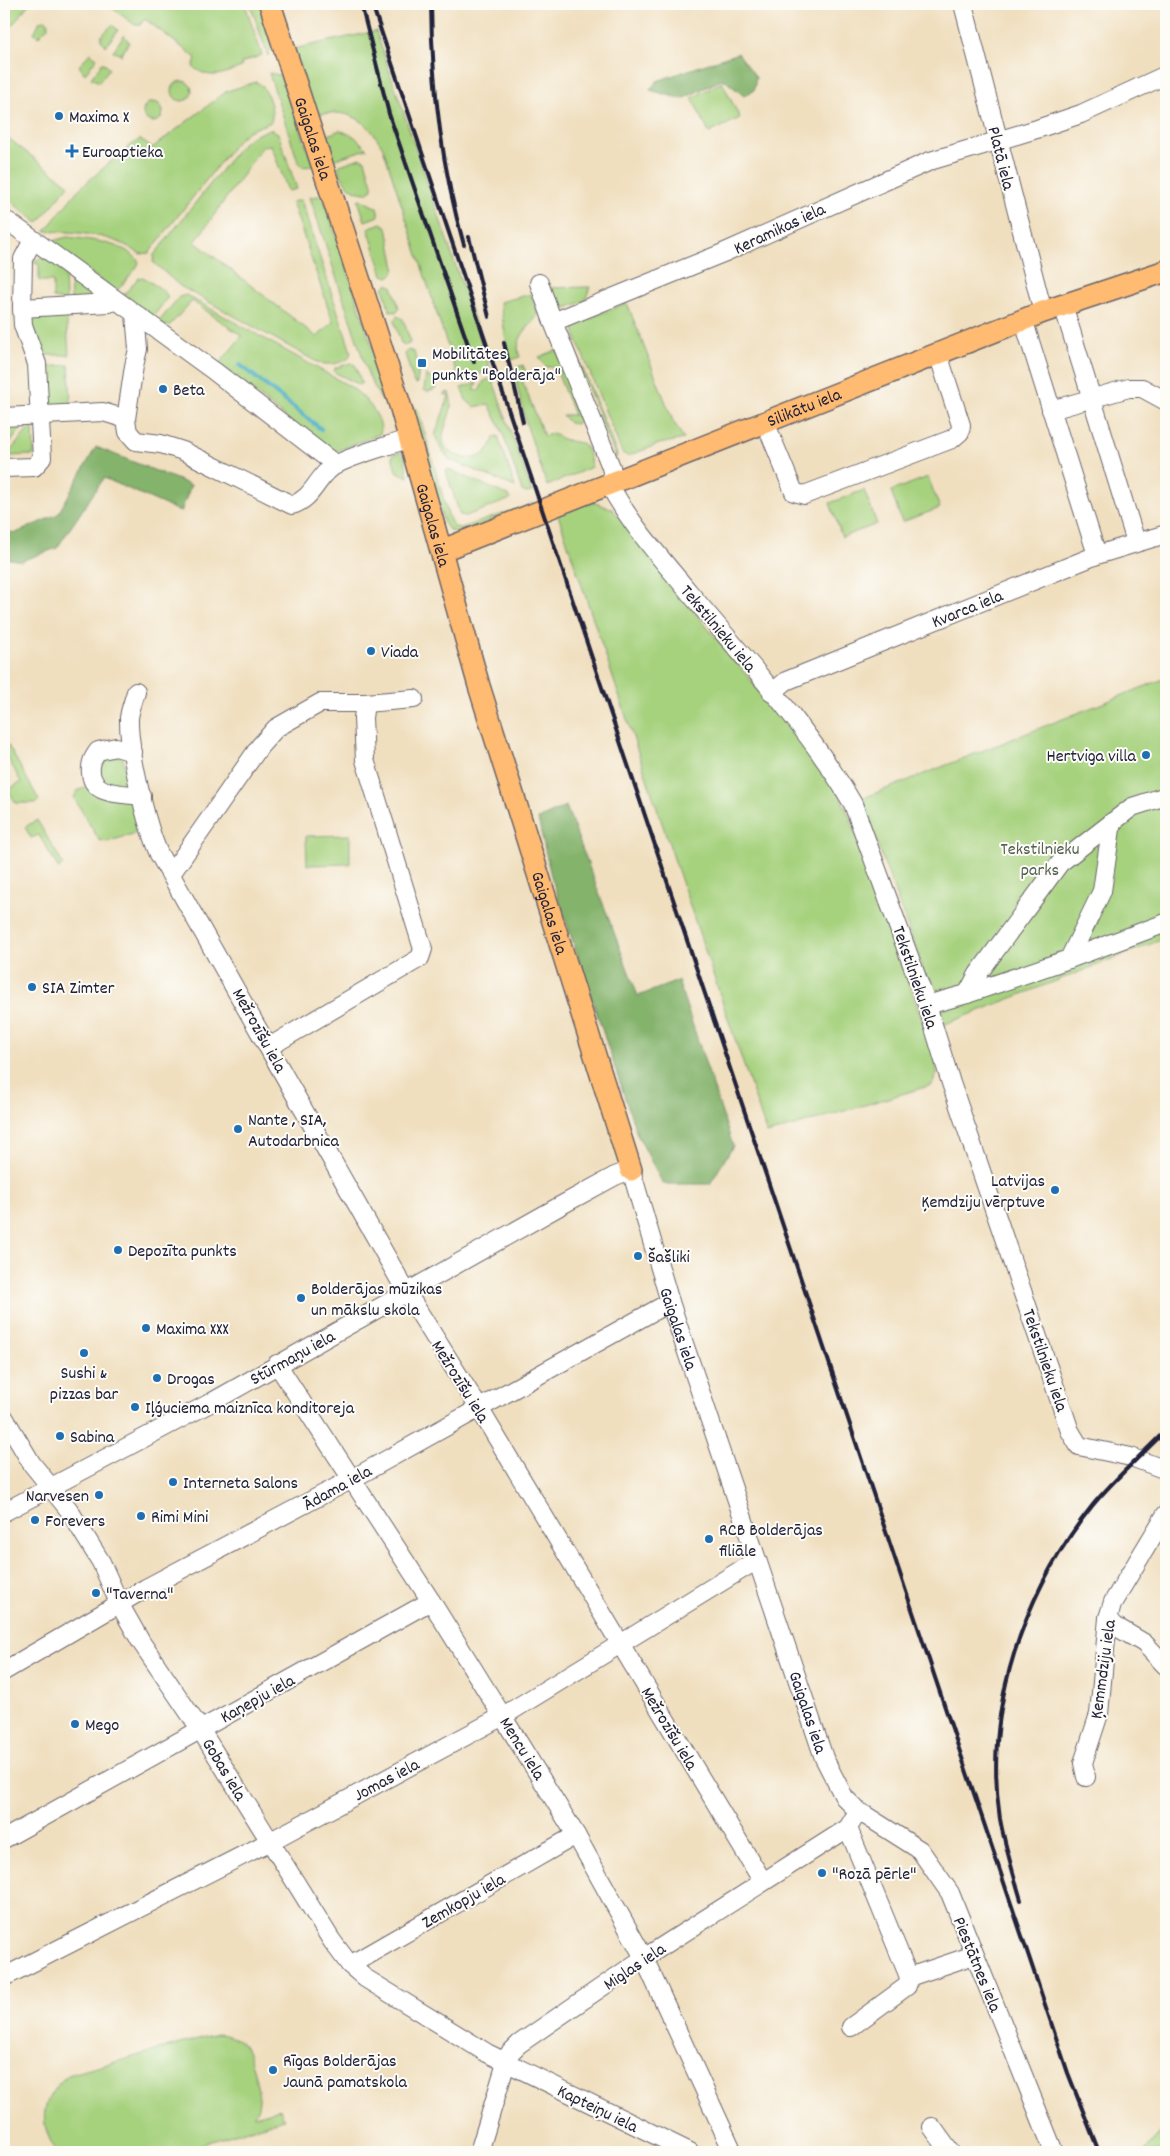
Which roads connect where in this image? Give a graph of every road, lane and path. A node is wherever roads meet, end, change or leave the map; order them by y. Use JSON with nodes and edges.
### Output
{"nodes":[{"id":1,"x":270,"y":4,"type":"edge"},
{"id":2,"x":963,"y":4,"type":"edge"},
{"id":3,"x":1166,"y":75,"type":"edge"},
{"id":4,"x":997,"y":142,"type":"junction"},
{"id":5,"x":4,"y":222,"type":"edge"},
{"id":6,"x":33,"y":240,"type":"junction"},
{"id":7,"x":1166,"y":271,"type":"edge"},
{"id":8,"x":539,"y":283,"type":"dead end"},
{"id":9,"x":116,"y":300,"type":"junction"},
{"id":10,"x":1063,"y":305,"type":"junction"},
{"id":11,"x":22,"y":308,"type":"junction"},
{"id":12,"x":136,"y":314,"type":"junction"},
{"id":13,"x":1033,"y":316,"type":"junction"},
{"id":14,"x":553,"y":322,"type":"junction"},
{"id":15,"x":938,"y":354,"type":"junction"},
{"id":16,"x":1092,"y":398,"type":"junction"},
{"id":17,"x":1166,"y":401,"type":"edge"},
{"id":18,"x":1051,"y":410,"type":"junction"},
{"id":19,"x":41,"y":414,"type":"junction"},
{"id":20,"x":4,"y":417,"type":"edge"},
{"id":21,"x":126,"y":419,"type":"junction"},
{"id":22,"x":765,"y":422,"type":"junction"},
{"id":23,"x":410,"y":438,"type":"junction"},
{"id":24,"x":336,"y":465,"type":"junction"},
{"id":25,"x":4,"y":468,"type":"edge"},
{"id":26,"x":612,"y":483,"type":"junction"},
{"id":27,"x":1166,"y":534,"type":"edge"},
{"id":28,"x":1136,"y":542,"type":"junction"},
{"id":29,"x":443,"y":550,"type":"junction"},
{"id":30,"x":1097,"y":555,"type":"junction"},
{"id":31,"x":136,"y":692,"type":"dead end"},
{"id":32,"x":772,"y":692,"type":"junction"},
{"id":33,"x":414,"y":699,"type":"dead end"},
{"id":34,"x":365,"y":703,"type":"junction"},
{"id":35,"x":133,"y":752,"type":"junction"},
{"id":36,"x":142,"y":796,"type":"junction"},
{"id":37,"x":1166,"y":796,"type":"edge"},
{"id":38,"x":1112,"y":822,"type":"junction"},
{"id":39,"x":171,"y":874,"type":"junction"},
{"id":40,"x":1166,"y":923,"type":"edge"},
{"id":41,"x":1069,"y":958,"type":"junction"},
{"id":42,"x":967,"y":994,"type":"junction"},
{"id":43,"x":927,"y":1005,"type":"junction"},
{"id":44,"x":269,"y":1047,"type":"junction"},
{"id":45,"x":631,"y":1170,"type":"junction"},
{"id":46,"x":406,"y":1293,"type":"junction"},
{"id":47,"x":670,"y":1302,"type":"junction"},
{"id":48,"x":277,"y":1364,"type":"junction"},
{"id":49,"x":479,"y":1408,"type":"junction"},
{"id":50,"x":4,"y":1417,"type":"edge"},
{"id":51,"x":1166,"y":1469,"type":"edge"},
{"id":52,"x":352,"y":1479,"type":"junction"},
{"id":53,"x":52,"y":1487,"type":"junction"},
{"id":54,"x":4,"y":1512,"type":"edge"},
{"id":55,"x":1166,"y":1514,"type":"edge"},
{"id":56,"x":758,"y":1560,"type":"junction"},
{"id":57,"x":431,"y":1601,"type":"junction"},
{"id":58,"x":120,"y":1605,"type":"junction"},
{"id":59,"x":1108,"y":1618,"type":"junction"},
{"id":60,"x":1144,"y":1643,"type":"junction"},
{"id":61,"x":619,"y":1645,"type":"junction"},
{"id":62,"x":1166,"y":1653,"type":"edge"},
{"id":63,"x":1166,"y":1666,"type":"edge"},
{"id":64,"x":4,"y":1671,"type":"edge"},
{"id":65,"x":503,"y":1716,"type":"junction"},
{"id":66,"x":200,"y":1729,"type":"junction"},
{"id":67,"x":1086,"y":1777,"type":"dead end"},
{"id":68,"x":857,"y":1810,"type":"junction"},
{"id":69,"x":848,"y":1828,"type":"junction"},
{"id":70,"x":576,"y":1835,"type":"junction"},
{"id":71,"x":4,"y":1839,"type":"edge"},
{"id":72,"x":269,"y":1842,"type":"junction"},
{"id":73,"x":764,"y":1882,"type":"junction"},
{"id":74,"x":974,"y":1955,"type":"junction"},
{"id":75,"x":644,"y":1958,"type":"junction"},
{"id":76,"x":350,"y":1965,"type":"junction"},
{"id":77,"x":909,"y":1976,"type":"junction"},
{"id":78,"x":4,"y":1977,"type":"edge"},
{"id":79,"x":851,"y":2027,"type":"dead end"},
{"id":80,"x":506,"y":2063,"type":"junction"},
{"id":81,"x":932,"y":2127,"type":"dead end"},
{"id":82,"x":479,"y":2152,"type":"edge"},
{"id":83,"x":690,"y":2152,"type":"edge"},
{"id":84,"x":733,"y":2152,"type":"edge"},
{"id":85,"x":950,"y":2152,"type":"edge"},
{"id":86,"x":1054,"y":2152,"type":"edge"}],
"edges":[{"from":1,"to":23,"type":"main road","name":"Gaigalas iela"},
{"from":2,"to":4,"type":"street","name":"Platā iela"},
{"from":3,"to":4,"type":"street","name":"Keramikas iela"},
{"from":4,"to":13,"type":"street","name":"Platā iela"},
{"from":4,"to":14,"type":"street","name":"Keramikas iela"},
{"from":5,"to":6,"type":"street"},
{"from":6,"to":9,"type":"street"},
{"from":6,"to":11,"type":"street"},
{"from":7,"to":10,"type":"main road","name":"Silikātu iela"},
{"from":8,"to":14,"type":"street"},
{"from":9,"to":11,"type":"street"},
{"from":9,"to":12,"type":"street"},
{"from":10,"to":13,"type":"main road","name":"Silikātu iela"},
{"from":10,"to":16,"type":"street"},
{"from":11,"to":19,"type":"street"},
{"from":12,"to":21,"type":"street"},
{"from":12,"to":24,"type":"street"},
{"from":13,"to":15,"type":"main road","name":"Silikātu iela"},
{"from":13,"to":18,"type":"street","name":"Platā iela"},
{"from":14,"to":26,"type":"street"},
{"from":15,"to":22,"type":"main road","name":"Silikātu iela"},
{"from":15,"to":22,"type":"street"},
{"from":16,"to":17,"type":"street"},
{"from":16,"to":18,"type":"street"},
{"from":16,"to":28,"type":"street"},
{"from":18,"to":30,"type":"street","name":"Platā iela"},
{"from":19,"to":20,"type":"street"},
{"from":19,"to":21,"type":"street"},
{"from":19,"to":25,"type":"street"},
{"from":21,"to":24,"type":"street"},
{"from":22,"to":26,"type":"main road","name":"Silikātu iela"},
{"from":23,"to":24,"type":"street"},
{"from":23,"to":29,"type":"main road","name":"Gaigalas iela"},
{"from":26,"to":29,"type":"main road","name":"Silikātu iela"},
{"from":26,"to":32,"type":"street","name":"Tekstilnieku iela"},
{"from":27,"to":28,"type":"street","name":"Kvarca iela"},
{"from":28,"to":30,"type":"street","name":"Kvarca iela"},
{"from":29,"to":45,"type":"main road","name":"Gaigalas iela"},
{"from":30,"to":32,"type":"street","name":"Kvarca iela"},
{"from":31,"to":35,"type":"street","name":"Mežrozīšu iela"},
{"from":32,"to":43,"type":"street","name":"Tekstilnieku iela"},
{"from":33,"to":34,"type":"street"},
{"from":34,"to":39,"type":"street"},
{"from":34,"to":44,"type":"street"},
{"from":35,"to":36,"type":"street","name":"Mežrozīšu iela"},
{"from":35,"to":36,"type":"street"},
{"from":36,"to":39,"type":"street","name":"Mežrozīšu iela"},
{"from":37,"to":38,"type":"street"},
{"from":38,"to":41,"type":"street"},
{"from":38,"to":42,"type":"street"},
{"from":39,"to":44,"type":"street","name":"Mežrozīšu iela"},
{"from":40,"to":41,"type":"street"},
{"from":41,"to":42,"type":"street"},
{"from":42,"to":43,"type":"street"},
{"from":43,"to":51,"type":"street","name":"Tekstilnieku iela"},
{"from":44,"to":46,"type":"street","name":"Mežrozīšu iela"},
{"from":45,"to":46,"type":"street","name":"Stūrmaņu iela"},
{"from":45,"to":47,"type":"street","name":"Gaigalas iela"},
{"from":46,"to":48,"type":"street","name":"Stūrmaņu iela"},
{"from":46,"to":49,"type":"street","name":"Mežrozīšu iela"},
{"from":47,"to":49,"type":"street","name":"Ādama iela"},
{"from":47,"to":56,"type":"street","name":"Gaigalas iela"},
{"from":48,"to":52,"type":"street","name":"Mencu iela"},
{"from":48,"to":53,"type":"street","name":"Stūrmaņu iela"},
{"from":49,"to":52,"type":"street","name":"Ādama iela"},
{"from":49,"to":61,"type":"street","name":"Mežrozīšu iela"},
{"from":50,"to":53,"type":"street","name":"Gobas iela"},
{"from":52,"to":57,"type":"street","name":"Mencu iela"},
{"from":52,"to":58,"type":"street","name":"Ādama iela"},
{"from":53,"to":54,"type":"street","name":"Stūrmaņu iela"},
{"from":53,"to":58,"type":"street","name":"Gobas iela"},
{"from":55,"to":59,"type":"street","name":"Ķemmdziju iela"},
{"from":56,"to":61,"type":"street","name":"Jomas iela"},
{"from":56,"to":68,"type":"street","name":"Gaigalas iela"},
{"from":57,"to":65,"type":"street","name":"Mencu iela"},
{"from":57,"to":66,"type":"street","name":"Kaņepju iela"},
{"from":58,"to":64,"type":"street","name":"Ādama iela"},
{"from":58,"to":66,"type":"street","name":"Gobas iela"},
{"from":59,"to":60,"type":"street"},
{"from":59,"to":67,"type":"street","name":"Ķemmdziju iela"},
{"from":60,"to":62,"type":"street"},
{"from":60,"to":63,"type":"street"},
{"from":61,"to":65,"type":"street","name":"Jomas iela"},
{"from":61,"to":73,"type":"street","name":"Mežrozīšu iela"},
{"from":65,"to":70,"type":"street","name":"Mencu iela"},
{"from":65,"to":72,"type":"street","name":"Jomas iela"},
{"from":66,"to":71,"type":"street","name":"Kaņepju iela"},
{"from":66,"to":72,"type":"street","name":"Gobas iela"},
{"from":68,"to":69,"type":"street"},
{"from":68,"to":74,"type":"street","name":"Piestātnes iela"},
{"from":69,"to":73,"type":"street","name":"Miglas iela"},
{"from":69,"to":77,"type":"street"},
{"from":70,"to":75,"type":"street","name":"Mencu iela"},
{"from":70,"to":76,"type":"street","name":"Zemkopju iela"},
{"from":72,"to":76,"type":"street","name":"Gobas iela"},
{"from":72,"to":78,"type":"street","name":"Jomas iela"},
{"from":73,"to":75,"type":"street","name":"Miglas iela"},
{"from":74,"to":77,"type":"street"},
{"from":74,"to":86,"type":"street","name":"Piestātnes iela"},
{"from":75,"to":80,"type":"street","name":"Miglas iela"},
{"from":75,"to":84,"type":"street","name":"Mencu iela"},
{"from":76,"to":80,"type":"street","name":"Gobas iela"},
{"from":77,"to":79,"type":"street"},
{"from":80,"to":82,"type":"street","name":"Miglas iela"},
{"from":80,"to":83,"type":"street","name":"Kapteiņu iela"},
{"from":81,"to":85,"type":"street"}]}
